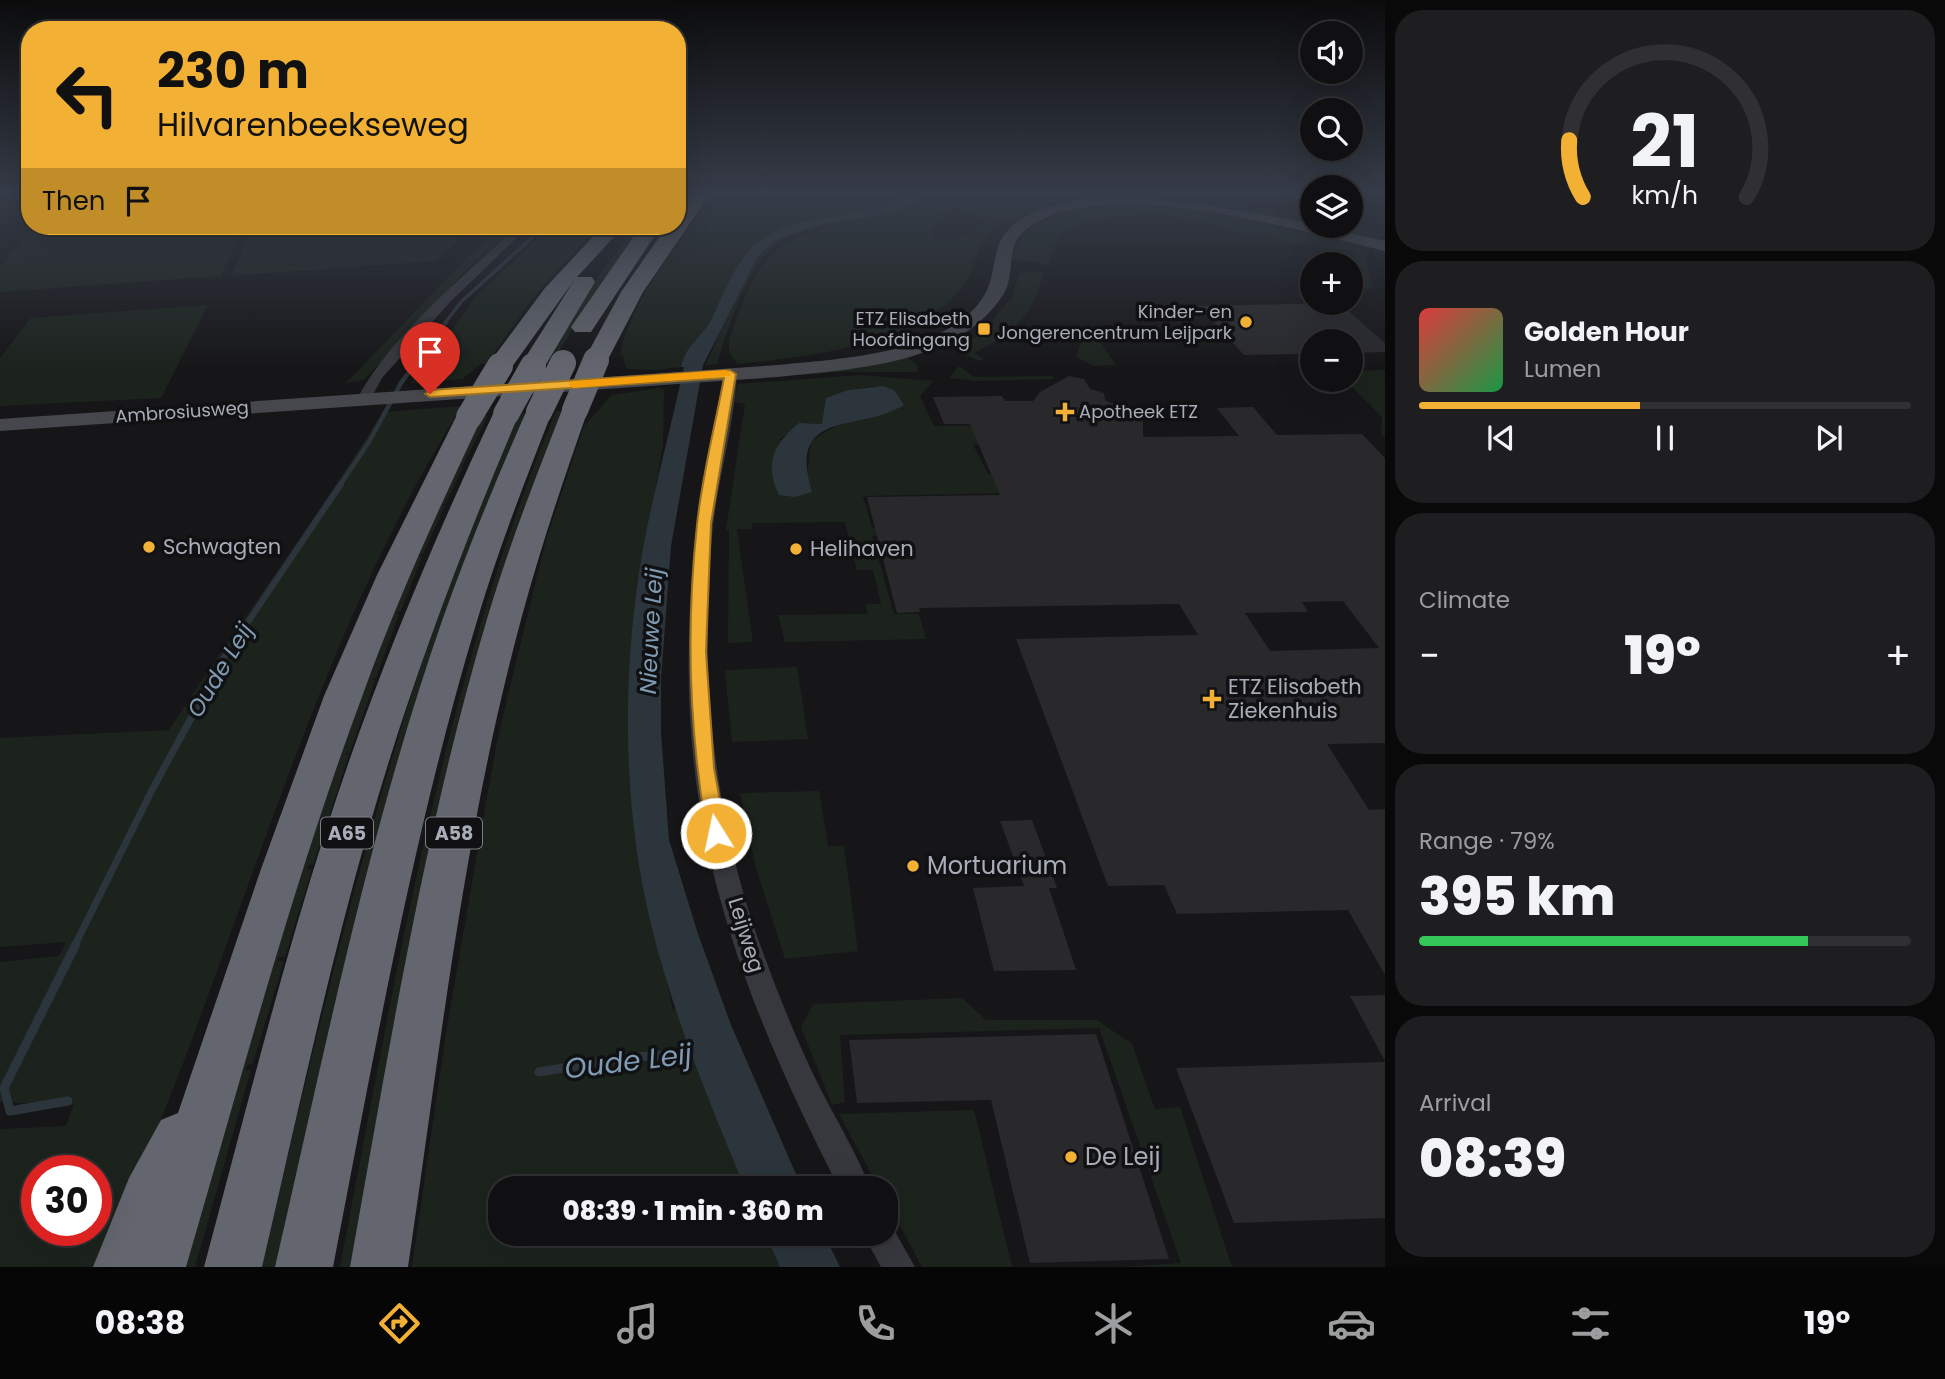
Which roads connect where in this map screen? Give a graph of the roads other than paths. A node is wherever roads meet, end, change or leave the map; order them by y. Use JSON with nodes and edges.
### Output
{"nodes":[{"id":1,"x":495,"y":253,"type":"edge"},
{"id":2,"x":586,"y":253,"type":"edge"},
{"id":3,"x":606,"y":253,"type":"edge"},
{"id":4,"x":632,"y":253,"type":"edge"},
{"id":5,"x":659,"y":253,"type":"edge"},
{"id":6,"x":1002,"y":253,"type":"edge"},
{"id":7,"x":724,"y":374,"type":"junction"},
{"id":8,"x":374,"y":398,"type":"junction"},
{"id":9,"x":522,"y":413,"type":"junction"},
{"id":10,"x":0,"y":425,"type":"edge"},
{"id":11,"x":219,"y":1065,"type":"junction"},
{"id":12,"x":849,"y":1176,"type":"edge"},
{"id":13,"x":886,"y":1246,"type":"edge"},
{"id":14,"x":122,"y":1267,"type":"edge"},
{"id":15,"x":157,"y":1267,"type":"edge"},
{"id":16,"x":233,"y":1267,"type":"edge"},
{"id":17,"x":304,"y":1267,"type":"edge"},
{"id":18,"x":379,"y":1267,"type":"edge"},
{"id":19,"x":899,"y":1267,"type":"edge"}],
"edges":[{"from":1,"to":8,"type":"street"},
{"from":2,"to":9,"type":"highway","number":"A58","bridge":true},
{"from":3,"to":9,"type":"highway","number":"A65","bridge":true},
{"from":4,"to":9,"type":"highway","number":"A65","bridge":true},
{"from":5,"to":9,"type":"highway","number":"A58","bridge":true},
{"from":6,"to":7,"type":"street","name":"Ambrosiusweg"},
{"from":7,"to":8,"type":"street","name":"Ambrosiusweg"},
{"from":7,"to":12,"type":"street","name":"Leijweg"},
{"from":8,"to":10,"type":"street","name":"Ambrosiusweg"},
{"from":9,"to":11,"type":"highway","number":"A58"},
{"from":9,"to":16,"type":"highway","number":"A65"},
{"from":9,"to":17,"type":"highway","number":"A65"},
{"from":9,"to":18,"type":"highway","number":"A58"},
{"from":11,"to":14,"type":"highway","number":"A58"},
{"from":11,"to":15,"type":"highway","number":"A58"},
{"from":13,"to":19,"type":"street"}]}
